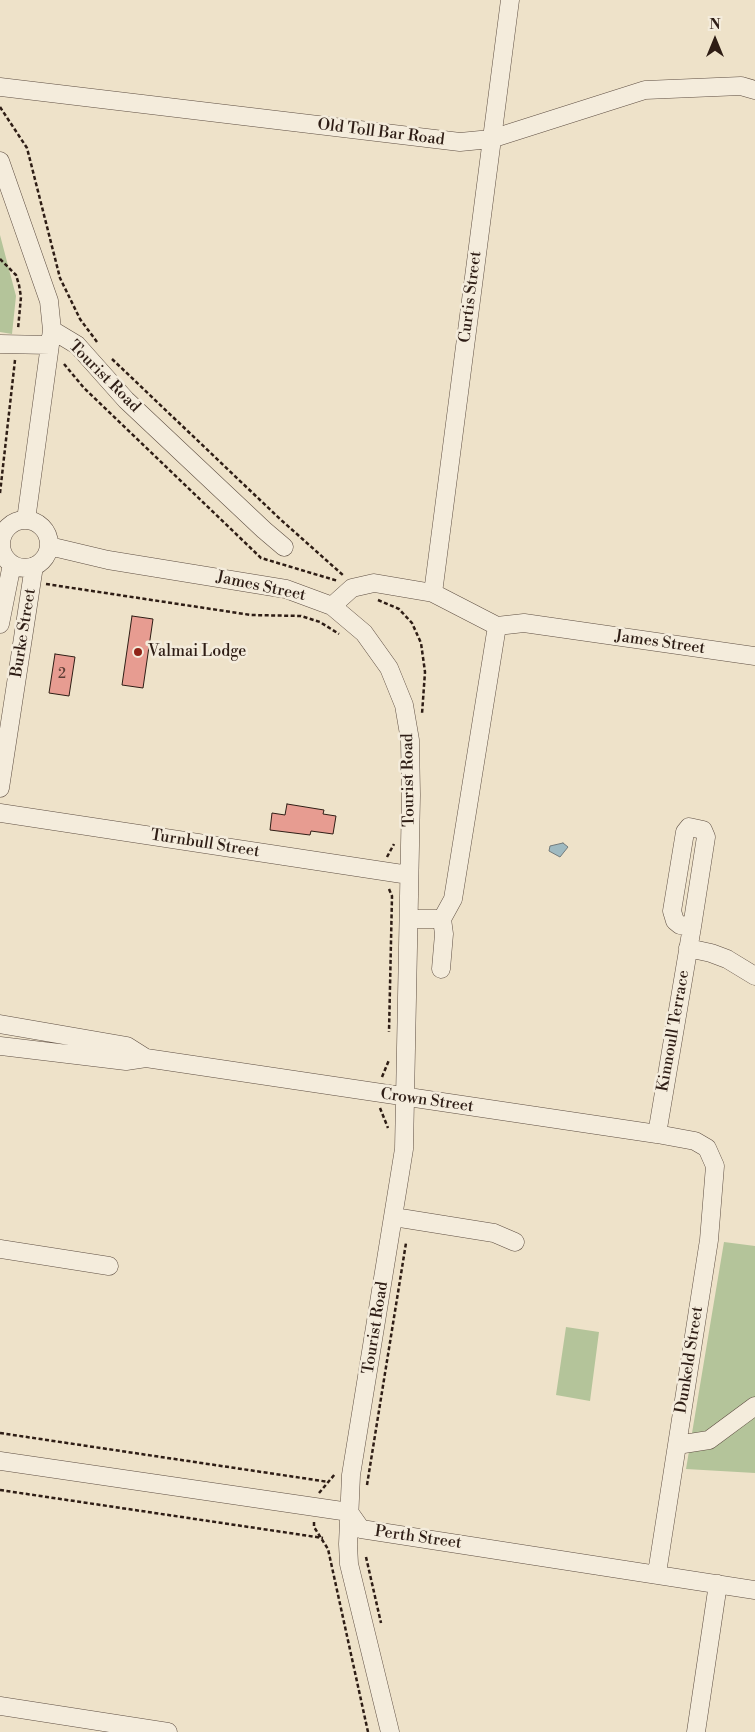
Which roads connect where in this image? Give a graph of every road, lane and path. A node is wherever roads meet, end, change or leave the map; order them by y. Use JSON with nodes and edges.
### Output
{"nodes":[{"id":1,"x":510,"y":0,"type":"edge"},
{"id":2,"x":0,"y":87,"type":"edge"},
{"id":3,"x":755,"y":90,"type":"edge"},
{"id":4,"x":0,"y":106,"type":"edge"},
{"id":5,"x":491,"y":139,"type":"junction"},
{"id":6,"x":0,"y":161,"type":"edge"},
{"id":7,"x":0,"y":258,"type":"edge"},
{"id":8,"x":51,"y":337,"type":"junction"},
{"id":9,"x":8,"y":344,"type":"edge"},
{"id":10,"x":100,"y":346,"type":"dead end"},
{"id":11,"x":105,"y":353,"type":"dead end"},
{"id":12,"x":63,"y":364,"type":"dead end"},
{"id":13,"x":0,"y":493,"type":"edge"},
{"id":14,"x":26,"y":520,"type":"junction"},
{"id":15,"x":0,"y":542,"type":"edge"},
{"id":16,"x":49,"y":546,"type":"junction"},
{"id":17,"x":284,"y":547,"type":"dead end"},
{"id":18,"x":12,"y":564,"type":"junction"},
{"id":19,"x":32,"y":574,"type":"junction"},
{"id":20,"x":345,"y":577,"type":"dead end"},
{"id":21,"x":340,"y":582,"type":"dead end"},
{"id":22,"x":433,"y":594,"type":"junction"},
{"id":23,"x":332,"y":606,"type":"junction"},
{"id":24,"x":0,"y":624,"type":"edge"},
{"id":25,"x":498,"y":626,"type":"junction"},
{"id":26,"x":344,"y":638,"type":"dead end"},
{"id":27,"x":755,"y":656,"type":"edge"},
{"id":28,"x":0,"y":788,"type":"edge"},
{"id":29,"x":0,"y":812,"type":"edge"},
{"id":30,"x":706,"y":837,"type":"dead end"},
{"id":31,"x":395,"y":841,"type":"dead end"},
{"id":32,"x":386,"y":871,"type":"junction"},
{"id":33,"x":409,"y":875,"type":"junction"},
{"id":34,"x":409,"y":919,"type":"junction"},
{"id":35,"x":442,"y":919,"type":"junction"},
{"id":36,"x":688,"y":948,"type":"junction"},
{"id":37,"x":441,"y":969,"type":"dead end"},
{"id":38,"x":755,"y":976,"type":"edge"},
{"id":39,"x":0,"y":1024,"type":"edge"},
{"id":40,"x":389,"y":1041,"type":"dead end"},
{"id":41,"x":0,"y":1046,"type":"edge"},
{"id":42,"x":389,"y":1051,"type":"dead end"},
{"id":43,"x":146,"y":1058,"type":"junction"},
{"id":44,"x":381,"y":1094,"type":"junction"},
{"id":45,"x":406,"y":1098,"type":"junction"},
{"id":46,"x":657,"y":1134,"type":"junction"},
{"id":47,"x":390,"y":1135,"type":"dead end"},
{"id":48,"x":707,"y":1148,"type":"joint"},
{"id":49,"x":402,"y":1219,"type":"junction"},
{"id":50,"x":515,"y":1242,"type":"dead end"},
{"id":51,"x":0,"y":1249,"type":"edge"},
{"id":52,"x":109,"y":1266,"type":"dead end"},
{"id":53,"x":755,"y":1406,"type":"edge"},
{"id":54,"x":0,"y":1433,"type":"edge"},
{"id":55,"x":677,"y":1445,"type":"junction"},
{"id":56,"x":0,"y":1461,"type":"edge"},
{"id":57,"x":329,"y":1482,"type":"dead end"},
{"id":58,"x":0,"y":1490,"type":"edge"},
{"id":59,"x":366,"y":1490,"type":"dead end"},
{"id":60,"x":349,"y":1512,"type":"junction"},
{"id":61,"x":323,"y":1538,"type":"dead end"},
{"id":62,"x":365,"y":1554,"type":"dead end"},
{"id":63,"x":657,"y":1573,"type":"junction"},
{"id":64,"x":718,"y":1584,"type":"junction"},
{"id":65,"x":755,"y":1590,"type":"edge"},
{"id":66,"x":382,"y":1629,"type":"dead end"},
{"id":67,"x":0,"y":1706,"type":"edge"},
{"id":68,"x":168,"y":1732,"type":"edge"},
{"id":69,"x":390,"y":1732,"type":"edge"},
{"id":70,"x":696,"y":1732,"type":"edge"}],
"edges":[{"from":1,"to":5,"type":"street","name":"Curtis Street"},
{"from":2,"to":5,"type":"street","name":"Old Toll Bar Road"},
{"from":3,"to":5,"type":"street","name":"Old Toll Bar Road"},
{"from":4,"to":10,"type":"path"},
{"from":5,"to":22,"type":"street","name":"Curtis Street"},
{"from":6,"to":8,"type":"street","name":"Tourist Road"},
{"from":7,"to":9,"type":"path"},
{"from":8,"to":9,"type":"street"},
{"from":8,"to":14,"type":"street"},
{"from":8,"to":17,"type":"street","name":"Tourist Road"},
{"from":9,"to":13,"type":"path"},
{"from":11,"to":20,"type":"path"},
{"from":12,"to":21,"type":"path"},
{"from":14,"to":15,"type":"street"},
{"from":14,"to":16,"type":"street"},
{"from":15,"to":18,"type":"street"},
{"from":16,"to":19,"type":"street"},
{"from":16,"to":23,"type":"street","name":"James Street"},
{"from":18,"to":19,"type":"street"},
{"from":18,"to":24,"type":"street","name":"Burke Street"},
{"from":19,"to":26,"type":"path"},
{"from":19,"to":28,"type":"street","name":"Burke Street"},
{"from":22,"to":23,"type":"street"},
{"from":22,"to":25,"type":"street"},
{"from":23,"to":33,"type":"street","name":"Tourist Road"},
{"from":25,"to":27,"type":"street","name":"James Street"},
{"from":25,"to":35,"type":"street"},
{"from":29,"to":32,"type":"street","name":"Turnbull Street"},
{"from":30,"to":36,"type":"street","name":"Kinnoull Terrace"},
{"from":31,"to":32,"type":"path"},
{"from":32,"to":33,"type":"street","name":"Turnbull Street"},
{"from":32,"to":40,"type":"path"},
{"from":33,"to":34,"type":"street","name":"Tourist Road"},
{"from":34,"to":35,"type":"street"},
{"from":34,"to":45,"type":"street","name":"Tourist Road"},
{"from":35,"to":37,"type":"street"},
{"from":36,"to":38,"type":"street"},
{"from":36,"to":46,"type":"street","name":"Kinnoull Terrace"},
{"from":39,"to":43,"type":"street","name":"Crown Street"},
{"from":41,"to":43,"type":"street","name":"Crown Street"},
{"from":42,"to":44,"type":"path"},
{"from":43,"to":44,"type":"street","name":"Crown Street"},
{"from":44,"to":45,"type":"street","name":"Crown Street"},
{"from":44,"to":47,"type":"path"},
{"from":45,"to":46,"type":"street","name":"Crown Street"},
{"from":45,"to":49,"type":"street","name":"Tourist Road"},
{"from":46,"to":48,"type":"street","name":"Crown Street"},
{"from":48,"to":55,"type":"street","name":"Dunkeld Street"},
{"from":49,"to":50,"type":"street"},
{"from":49,"to":59,"type":"path"},
{"from":49,"to":60,"type":"street","name":"Tourist Road"},
{"from":51,"to":52,"type":"street"},
{"from":53,"to":55,"type":"street"},
{"from":54,"to":57,"type":"path"},
{"from":55,"to":63,"type":"street","name":"Dunkeld Street"},
{"from":56,"to":60,"type":"street"},
{"from":58,"to":61,"type":"path"},
{"from":60,"to":63,"type":"street","name":"Perth Street"},
{"from":60,"to":69,"type":"street","name":"Tourist Road"},
{"from":62,"to":66,"type":"path"},
{"from":63,"to":64,"type":"street","name":"Perth Street"},
{"from":64,"to":65,"type":"street","name":"Perth Street"},
{"from":64,"to":70,"type":"street"},
{"from":67,"to":68,"type":"street"}]}
